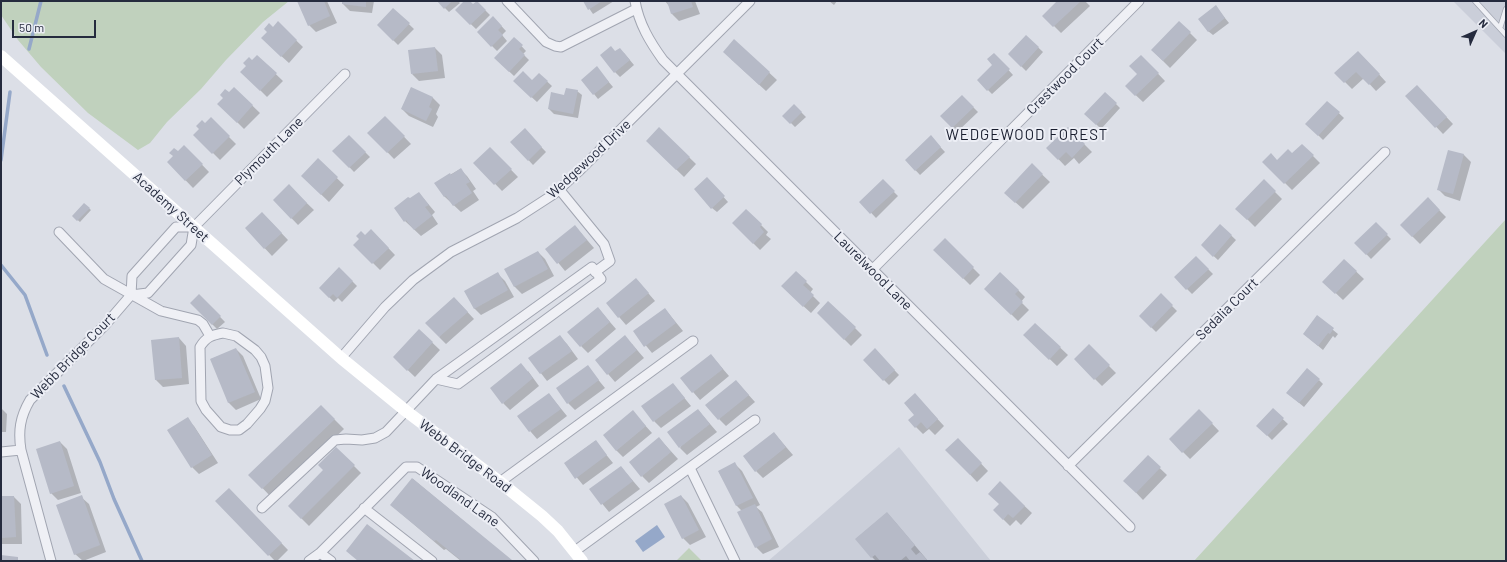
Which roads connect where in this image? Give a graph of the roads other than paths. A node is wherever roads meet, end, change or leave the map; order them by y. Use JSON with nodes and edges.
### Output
{"nodes":[{"id":1,"x":507,"y":1,"type":"edge"},
{"id":2,"x":750,"y":1,"type":"edge"},
{"id":3,"x":1139,"y":1,"type":"edge"},
{"id":4,"x":1475,"y":1,"type":"edge"},
{"id":5,"x":636,"y":5,"type":"edge"},
{"id":6,"x":1506,"y":8,"type":"edge"},
{"id":7,"x":1500,"y":28,"type":"junction"},
{"id":8,"x":1506,"y":35,"type":"edge"},
{"id":9,"x":561,"y":47,"type":"junction"},
{"id":10,"x":1,"y":56,"type":"edge"},
{"id":11,"x":562,"y":57,"type":"dead end"},
{"id":12,"x":345,"y":74,"type":"dead end"},
{"id":13,"x":677,"y":74,"type":"junction"},
{"id":14,"x":1385,"y":152,"type":"dead end"},
{"id":15,"x":559,"y":189,"type":"junction"},
{"id":16,"x":194,"y":228,"type":"junction"},
{"id":17,"x":59,"y":232,"type":"dead end"},
{"id":18,"x":872,"y":270,"type":"junction"},
{"id":19,"x":595,"y":272,"type":"junction"},
{"id":20,"x":131,"y":295,"type":"junction"},
{"id":21,"x":210,"y":336,"type":"junction"},
{"id":22,"x":693,"y":341,"type":"dead end"},
{"id":23,"x":341,"y":358,"type":"junction"},
{"id":24,"x":436,"y":379,"type":"junction"},
{"id":25,"x":406,"y":411,"type":"junction"},
{"id":26,"x":755,"y":420,"type":"dead end"},
{"id":27,"x":22,"y":450,"type":"junction"},
{"id":28,"x":1,"y":452,"type":"edge"},
{"id":29,"x":1068,"y":466,"type":"junction"},
{"id":30,"x":690,"y":468,"type":"junction"},
{"id":31,"x":500,"y":482,"type":"junction"},
{"id":32,"x":262,"y":508,"type":"dead end"},
{"id":33,"x":364,"y":508,"type":"junction"},
{"id":34,"x":1130,"y":527,"type":"dead end"},
{"id":35,"x":320,"y":553,"type":"junction"},
{"id":36,"x":578,"y":556,"type":"edge"},
{"id":37,"x":51,"y":561,"type":"edge"},
{"id":38,"x":309,"y":561,"type":"edge"},
{"id":39,"x":331,"y":561,"type":"edge"},
{"id":40,"x":432,"y":561,"type":"edge"},
{"id":41,"x":534,"y":561,"type":"edge"},
{"id":42,"x":735,"y":561,"type":"edge"}],
"edges":[{"from":1,"to":9,"type":"street"},
{"from":2,"to":13,"type":"street","name":"Wedgewood Drive"},
{"from":3,"to":18,"type":"street","name":"Crestwood Court"},
{"from":4,"to":7,"type":"lane"},
{"from":5,"to":9,"type":"street"},
{"from":5,"to":13,"type":"street","name":"Laurelwood Lane"},
{"from":6,"to":7,"type":"lane"},
{"from":7,"to":8,"type":"lane"},
{"from":9,"to":11,"type":"street"},
{"from":10,"to":16,"type":"street","name":"Academy Street"},
{"from":12,"to":16,"type":"street","name":"Plymouth Lane"},
{"from":13,"to":15,"type":"street","name":"Wedgewood Drive"},
{"from":13,"to":18,"type":"street","name":"Laurelwood Lane"},
{"from":14,"to":29,"type":"street","name":"Sedalia Court"},
{"from":15,"to":19,"type":"street"},
{"from":15,"to":23,"type":"street","name":"Wedgewood Drive"},
{"from":16,"to":20,"type":"street"},
{"from":16,"to":20,"type":"street"},
{"from":16,"to":23,"type":"street","name":"Academy Street"},
{"from":17,"to":20,"type":"street"},
{"from":18,"to":29,"type":"street","name":"Laurelwood Lane"},
{"from":19,"to":24,"type":"street"},
{"from":19,"to":24,"type":"street"},
{"from":20,"to":21,"type":"street"},
{"from":20,"to":27,"type":"street","name":"Webb Bridge Court"},
{"from":21,"to":21,"type":"street"},
{"from":22,"to":31,"type":"street"},
{"from":23,"to":25,"type":"street","name":"Webb Bridge Road"},
{"from":24,"to":25,"type":"street"},
{"from":25,"to":31,"type":"street","name":"Webb Bridge Road"},
{"from":25,"to":32,"type":"street"},
{"from":26,"to":30,"type":"street"},
{"from":27,"to":28,"type":"street"},
{"from":27,"to":37,"type":"street","name":"Webb Bridge Court"},
{"from":29,"to":34,"type":"street","name":"Laurelwood Lane"},
{"from":30,"to":36,"type":"street"},
{"from":30,"to":42,"type":"street"},
{"from":31,"to":36,"type":"street","name":"Webb Bridge Road"},
{"from":33,"to":35,"type":"street","name":"Woodland Lane"},
{"from":33,"to":40,"type":"street"},
{"from":33,"to":41,"type":"street","name":"Woodland Lane"},
{"from":35,"to":38,"type":"street","name":"Woodland Lane"},
{"from":35,"to":39,"type":"street"}]}
